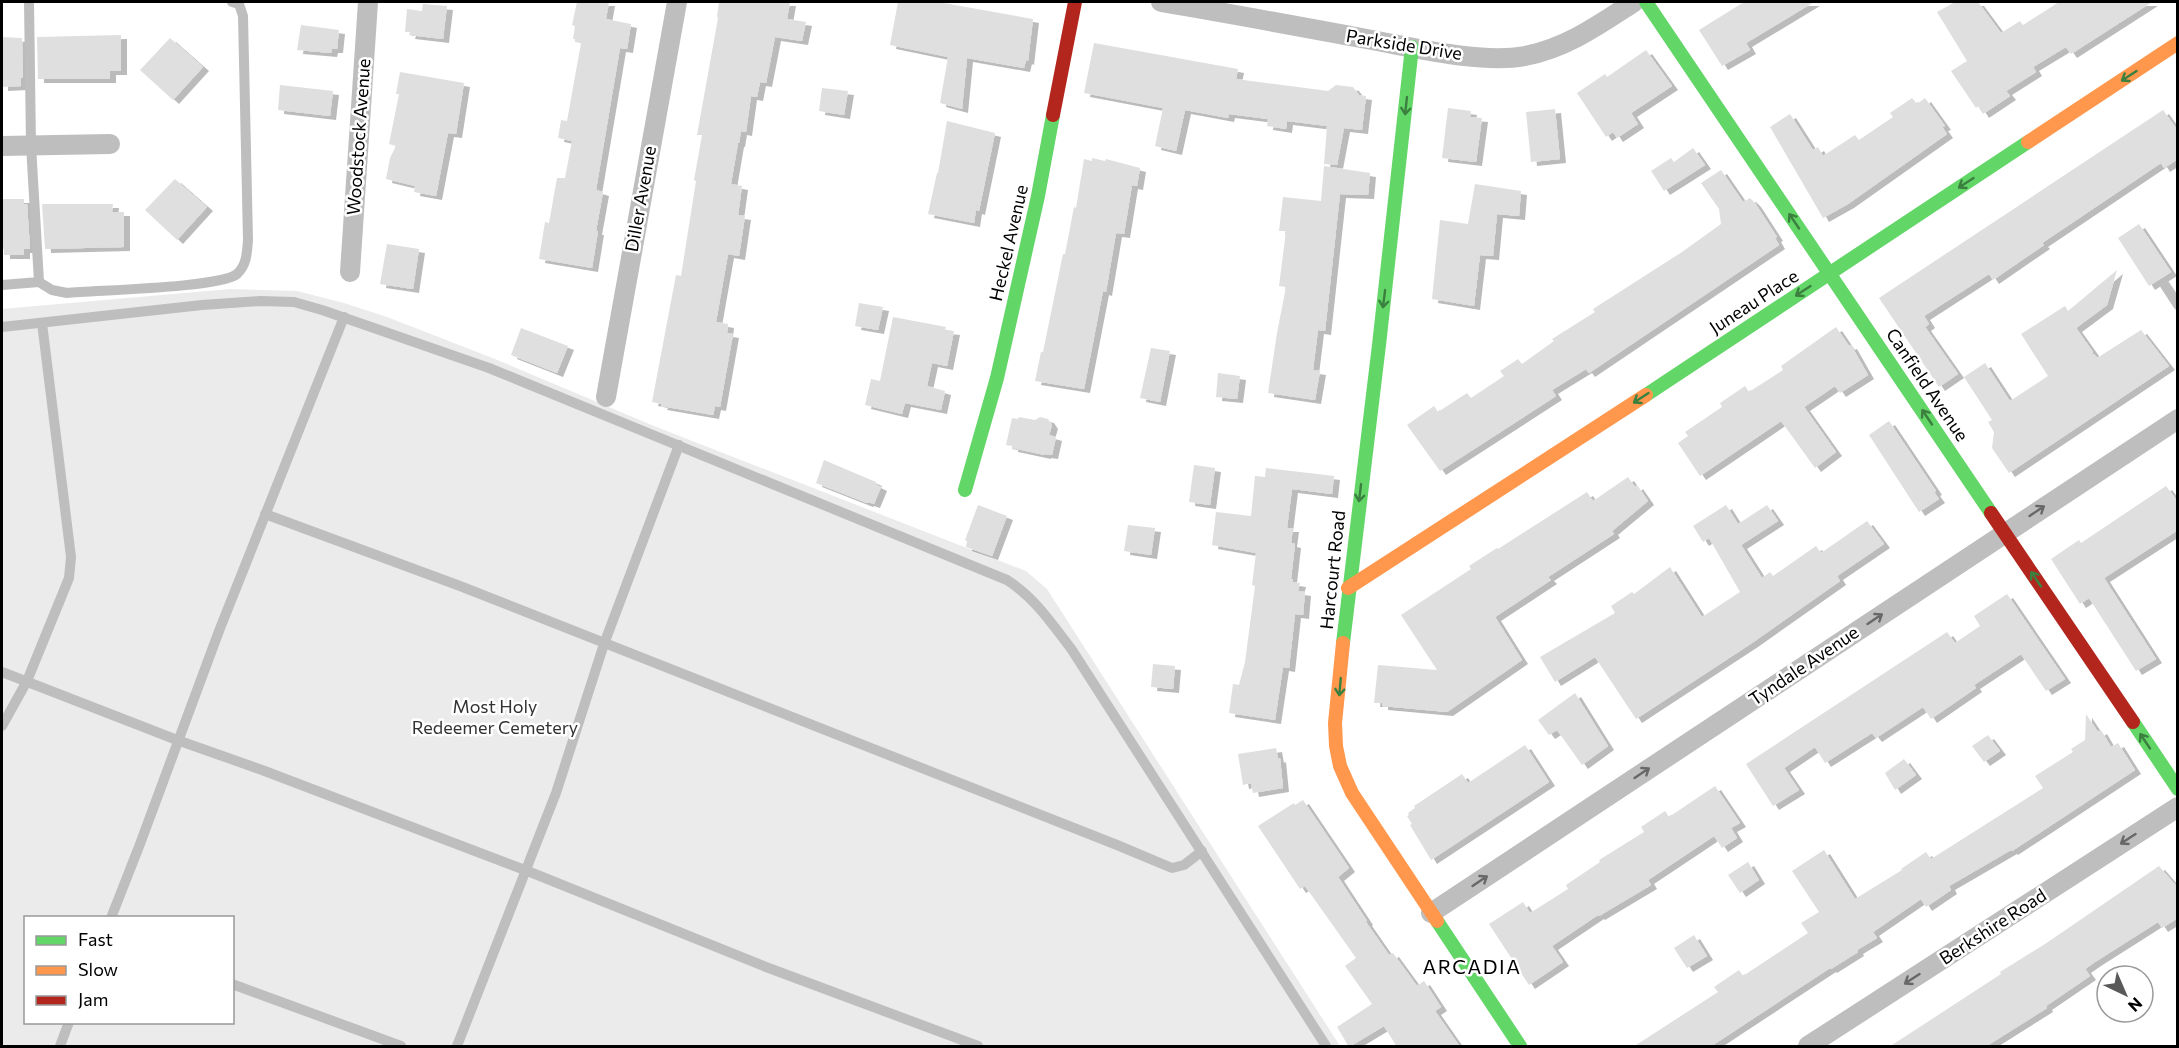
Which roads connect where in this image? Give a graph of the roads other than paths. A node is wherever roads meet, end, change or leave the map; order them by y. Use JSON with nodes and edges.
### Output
{"nodes":[{"id":1,"x":29,"y":2,"type":"edge"},
{"id":2,"x":232,"y":2,"type":"edge"},
{"id":3,"x":368,"y":2,"type":"edge"},
{"id":4,"x":677,"y":2,"type":"edge"},
{"id":5,"x":1075,"y":2,"type":"edge"},
{"id":6,"x":1161,"y":2,"type":"edge"},
{"id":7,"x":1634,"y":2,"type":"edge"},
{"id":8,"x":1646,"y":2,"type":"edge"},
{"id":9,"x":2178,"y":44,"type":"edge"},
{"id":10,"x":1412,"y":47,"type":"junction"},
{"id":11,"x":110,"y":144,"type":"dead end"},
{"id":12,"x":31,"y":145,"type":"junction"},
{"id":13,"x":2,"y":146,"type":"edge"},
{"id":14,"x":350,"y":272,"type":"dead end"},
{"id":15,"x":1830,"y":273,"type":"junction"},
{"id":16,"x":39,"y":282,"type":"junction"},
{"id":17,"x":2,"y":285,"type":"edge"},
{"id":18,"x":2165,"y":285,"type":"dead end"},
{"id":19,"x":2178,"y":305,"type":"edge"},
{"id":20,"x":344,"y":317,"type":"junction"},
{"id":21,"x":42,"y":323,"type":"junction"},
{"id":22,"x":2,"y":327,"type":"edge"},
{"id":23,"x":606,"y":397,"type":"dead end"},
{"id":24,"x":2178,"y":418,"type":"edge"},
{"id":25,"x":679,"y":445,"type":"junction"},
{"id":26,"x":965,"y":490,"type":"dead end"},
{"id":27,"x":265,"y":514,"type":"junction"},
{"id":28,"x":2005,"y":533,"type":"junction"},
{"id":29,"x":1348,"y":588,"type":"junction"},
{"id":30,"x":604,"y":644,"type":"junction"},
{"id":31,"x":2,"y":672,"type":"edge"},
{"id":32,"x":27,"y":681,"type":"junction"},
{"id":33,"x":2,"y":726,"type":"edge"},
{"id":34,"x":177,"y":740,"type":"junction"},
{"id":35,"x":2178,"y":789,"type":"edge"},
{"id":36,"x":2178,"y":807,"type":"edge"},
{"id":37,"x":1202,"y":851,"type":"junction"},
{"id":38,"x":525,"y":870,"type":"junction"},
{"id":39,"x":1431,"y":914,"type":"junction"},
{"id":40,"x":112,"y":916,"type":"edge"},
{"id":41,"x":234,"y":985,"type":"edge"},
{"id":42,"x":69,"y":1024,"type":"edge"},
{"id":43,"x":60,"y":1047,"type":"edge"},
{"id":44,"x":401,"y":1047,"type":"edge"},
{"id":45,"x":457,"y":1047,"type":"edge"},
{"id":46,"x":978,"y":1047,"type":"edge"},
{"id":47,"x":1326,"y":1047,"type":"edge"},
{"id":48,"x":1520,"y":1047,"type":"edge"},
{"id":49,"x":1808,"y":1047,"type":"edge"}],
"edges":[{"from":1,"to":12,"type":"lane"},
{"from":2,"to":16,"type":"lane"},
{"from":3,"to":14,"type":"street","name":"Woodstock Avenue"},
{"from":4,"to":23,"type":"street","name":"Diller Avenue"},
{"from":5,"to":26,"type":"street","name":"Heckel Avenue"},
{"from":6,"to":10,"type":"street","name":"Parkside Drive"},
{"from":7,"to":10,"type":"street","name":"Parkside Drive"},
{"from":15,"to":8,"type":"street","name":"Canfield Avenue","one_way":true},
{"from":9,"to":15,"type":"street","name":"Juneau Place","one_way":true},
{"from":10,"to":29,"type":"street","name":"Harcourt Road","one_way":true},
{"from":11,"to":12,"type":"street"},
{"from":12,"to":13,"type":"street"},
{"from":12,"to":16,"type":"lane"},
{"from":28,"to":15,"type":"street","name":"Canfield Avenue","one_way":true},
{"from":15,"to":29,"type":"street","name":"Juneau Place","one_way":true},
{"from":16,"to":17,"type":"lane"},
{"from":18,"to":19,"type":"lane"},
{"from":20,"to":21,"type":"lane"},
{"from":20,"to":25,"type":"lane"},
{"from":20,"to":27,"type":"lane"},
{"from":21,"to":22,"type":"lane"},
{"from":21,"to":32,"type":"lane"},
{"from":28,"to":24,"type":"street","name":"Tyndale Avenue","one_way":true},
{"from":25,"to":30,"type":"lane"},
{"from":25,"to":37,"type":"lane"},
{"from":27,"to":30,"type":"lane"},
{"from":27,"to":34,"type":"lane"},
{"from":35,"to":28,"type":"street","name":"Canfield Avenue","one_way":true},
{"from":39,"to":28,"type":"street","name":"Tyndale Avenue","one_way":true},
{"from":29,"to":39,"type":"street","name":"Harcourt Road","one_way":true},
{"from":30,"to":37,"type":"lane"},
{"from":30,"to":38,"type":"lane"},
{"from":31,"to":32,"type":"lane"},
{"from":32,"to":33,"type":"lane"},
{"from":32,"to":34,"type":"lane"},
{"from":34,"to":38,"type":"lane"},
{"from":34,"to":40,"type":"lane"},
{"from":36,"to":49,"type":"street","name":"Berkshire Road","one_way":true},
{"from":37,"to":47,"type":"lane"},
{"from":38,"to":45,"type":"lane"},
{"from":38,"to":46,"type":"lane"},
{"from":39,"to":48,"type":"street","name":"Harcourt Road"},
{"from":41,"to":44,"type":"lane"},
{"from":42,"to":43,"type":"lane"}]}
